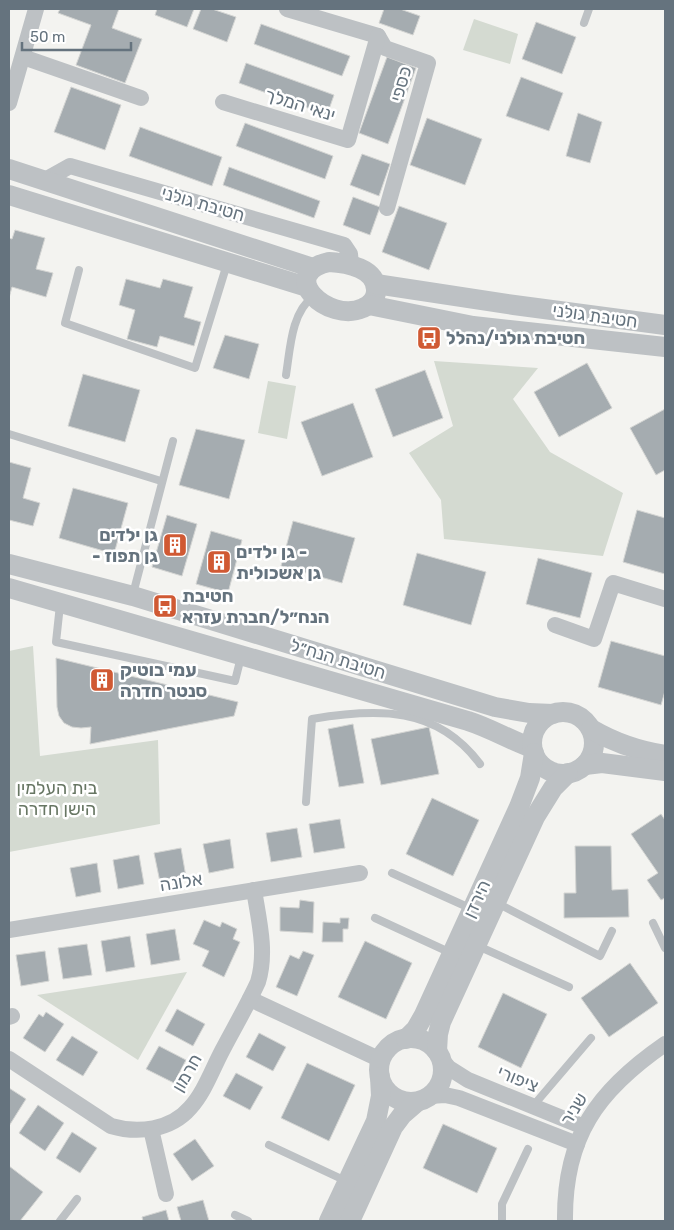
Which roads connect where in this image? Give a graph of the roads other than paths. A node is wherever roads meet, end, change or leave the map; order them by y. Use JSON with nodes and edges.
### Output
{"nodes":[{"id":1,"x":36,"y":9,"type":"edge"},
{"id":2,"x":287,"y":9,"type":"edge"},
{"id":3,"x":589,"y":9,"type":"edge"},
{"id":4,"x":584,"y":23,"type":"dead end"},
{"id":5,"x":378,"y":36,"type":"junction"},
{"id":6,"x":23,"y":57,"type":"junction"},
{"id":7,"x":141,"y":98,"type":"dead end"},
{"id":8,"x":224,"y":102,"type":"dead end"},
{"id":9,"x":9,"y":103,"type":"edge"},
{"id":10,"x":9,"y":169,"type":"edge"},
{"id":11,"x":45,"y":180,"type":"junction"},
{"id":12,"x":9,"y":195,"type":"edge"},
{"id":13,"x":387,"y":208,"type":"dead end"},
{"id":14,"x":228,"y":262,"type":"junction"},
{"id":15,"x":351,"y":264,"type":"junction"},
{"id":16,"x":313,"y":268,"type":"junction"},
{"id":17,"x":79,"y":270,"type":"dead end"},
{"id":18,"x":376,"y":284,"type":"junction"},
{"id":19,"x":310,"y":292,"type":"junction"},
{"id":20,"x":369,"y":305,"type":"junction"},
{"id":21,"x":665,"y":325,"type":"edge"},
{"id":22,"x":665,"y":347,"type":"edge"},
{"id":23,"x":286,"y":376,"type":"dead end"},
{"id":24,"x":9,"y":434,"type":"edge"},
{"id":25,"x":173,"y":441,"type":"dead end"},
{"id":26,"x":161,"y":481,"type":"junction"},
{"id":27,"x":9,"y":564,"type":"edge"},
{"id":28,"x":9,"y":588,"type":"edge"},
{"id":29,"x":133,"y":596,"type":"junction"},
{"id":30,"x":665,"y":599,"type":"edge"},
{"id":31,"x":60,"y":603,"type":"junction"},
{"id":32,"x":555,"y":625,"type":"dead end"},
{"id":33,"x":241,"y":655,"type":"junction"},
{"id":34,"x":412,"y":711,"type":"junction"},
{"id":35,"x":553,"y":714,"type":"junction"},
{"id":36,"x":591,"y":729,"type":"junction"},
{"id":37,"x":533,"y":750,"type":"junction"},
{"id":38,"x":665,"y":755,"type":"edge"},
{"id":39,"x":480,"y":764,"type":"dead end"},
{"id":40,"x":577,"y":769,"type":"junction"},
{"id":41,"x":665,"y":771,"type":"edge"},
{"id":42,"x":306,"y":802,"type":"dead end"},
{"id":43,"x":360,"y":873,"type":"dead end"},
{"id":44,"x":392,"y":873,"type":"dead end"},
{"id":45,"x":254,"y":890,"type":"junction"},
{"id":46,"x":496,"y":903,"type":"junction"},
{"id":47,"x":472,"y":909,"type":"junction"},
{"id":48,"x":375,"y":918,"type":"dead end"},
{"id":49,"x":653,"y":923,"type":"dead end"},
{"id":50,"x":9,"y":930,"type":"edge"},
{"id":51,"x":612,"y":932,"type":"dead end"},
{"id":52,"x":477,"y":945,"type":"junction"},
{"id":53,"x":665,"y":948,"type":"edge"},
{"id":54,"x":452,"y":954,"type":"junction"},
{"id":55,"x":569,"y":988,"type":"dead end"},
{"id":56,"x":250,"y":998,"type":"junction"},
{"id":57,"x":591,"y":1038,"type":"dead end"},
{"id":58,"x":406,"y":1039,"type":"junction"},
{"id":59,"x":665,"y":1044,"type":"edge"},
{"id":60,"x":440,"y":1056,"type":"junction"},
{"id":61,"x":9,"y":1059,"type":"edge"},
{"id":62,"x":381,"y":1068,"type":"junction"},
{"id":63,"x":424,"y":1099,"type":"junction"},
{"id":64,"x":533,"y":1106,"type":"junction"},
{"id":65,"x":584,"y":1127,"type":"junction"},
{"id":66,"x":151,"y":1129,"type":"junction"},
{"id":67,"x":577,"y":1144,"type":"junction"},
{"id":68,"x":269,"y":1145,"type":"dead end"},
{"id":69,"x":528,"y":1149,"type":"dead end"},
{"id":70,"x":348,"y":1182,"type":"junction"},
{"id":71,"x":166,"y":1194,"type":"dead end"},
{"id":72,"x":77,"y":1199,"type":"dead end"},
{"id":73,"x":235,"y":1216,"type":"dead end"},
{"id":74,"x":60,"y":1221,"type":"edge"},
{"id":75,"x":248,"y":1221,"type":"edge"},
{"id":76,"x":330,"y":1221,"type":"edge"},
{"id":77,"x":350,"y":1221,"type":"edge"},
{"id":78,"x":502,"y":1221,"type":"edge"},
{"id":79,"x":565,"y":1221,"type":"edge"}],
"edges":[{"from":1,"to":6,"type":"street"},
{"from":2,"to":5,"type":"street","name":"כספי"},
{"from":3,"to":4,"type":"lane"},
{"from":5,"to":8,"type":"street","name":"ינאי המלך"},
{"from":5,"to":13,"type":"street","name":"כספי"},
{"from":6,"to":7,"type":"street"},
{"from":6,"to":9,"type":"street"},
{"from":10,"to":11,"type":"street","name":"חטיבת גולני"},
{"from":11,"to":15,"type":"street","name":"חטיבת גולני"},
{"from":11,"to":16,"type":"street","name":"חטיבת גולני"},
{"from":12,"to":14,"type":"street"},
{"from":14,"to":17,"type":"lane"},
{"from":14,"to":19,"type":"street"},
{"from":15,"to":16,"type":"street"},
{"from":15,"to":18,"type":"street"},
{"from":16,"to":19,"type":"street"},
{"from":18,"to":20,"type":"street"},
{"from":18,"to":21,"type":"street","name":"חטיבת גולני"},
{"from":19,"to":20,"type":"street"},
{"from":19,"to":23,"type":"lane"},
{"from":20,"to":22,"type":"street","name":"חטיבת גולני"},
{"from":24,"to":26,"type":"lane"},
{"from":25,"to":26,"type":"lane"},
{"from":26,"to":29,"type":"lane"},
{"from":27,"to":29,"type":"street","name":"חטיבת הנח״ל"},
{"from":28,"to":31,"type":"street","name":"חטיבת הנח״ל"},
{"from":29,"to":35,"type":"street","name":"חטיבת הנח״ל"},
{"from":30,"to":32,"type":"street"},
{"from":31,"to":33,"type":"street","name":"חטיבת הנח״ל"},
{"from":31,"to":33,"type":"lane"},
{"from":33,"to":34,"type":"street","name":"חטיבת הנח״ל"},
{"from":34,"to":37,"type":"street","name":"חטיבת הנח״ל"},
{"from":34,"to":39,"type":"lane"},
{"from":34,"to":42,"type":"lane"},
{"from":35,"to":36,"type":"street"},
{"from":35,"to":37,"type":"street"},
{"from":36,"to":38,"type":"street"},
{"from":36,"to":40,"type":"street"},
{"from":37,"to":40,"type":"street"},
{"from":37,"to":47,"type":"street","name":"הירדן"},
{"from":40,"to":41,"type":"street"},
{"from":40,"to":46,"type":"street","name":"הירדן"},
{"from":43,"to":45,"type":"street","name":"אלונה"},
{"from":44,"to":47,"type":"lane"},
{"from":45,"to":50,"type":"street","name":"אלונה"},
{"from":45,"to":56,"type":"street","name":"חרמון"},
{"from":46,"to":51,"type":"lane"},
{"from":46,"to":52,"type":"street","name":"הירדן"},
{"from":47,"to":54,"type":"street","name":"הירדן"},
{"from":48,"to":54,"type":"lane"},
{"from":49,"to":53,"type":"lane"},
{"from":52,"to":55,"type":"lane"},
{"from":52,"to":60,"type":"street","name":"הירדן"},
{"from":54,"to":58,"type":"street","name":"הירדן"},
{"from":56,"to":62,"type":"street"},
{"from":56,"to":66,"type":"street","name":"חרמון"},
{"from":57,"to":64,"type":"lane"},
{"from":58,"to":60,"type":"street"},
{"from":58,"to":62,"type":"street"},
{"from":59,"to":65,"type":"street","name":"שניר"},
{"from":60,"to":63,"type":"street"},
{"from":60,"to":64,"type":"street","name":"ציפורי"},
{"from":61,"to":66,"type":"street","name":"חרמון"},
{"from":62,"to":63,"type":"street"},
{"from":62,"to":70,"type":"street"},
{"from":63,"to":67,"type":"street"},
{"from":63,"to":77,"type":"street"},
{"from":64,"to":65,"type":"street","name":"ציפורי"},
{"from":65,"to":67,"type":"street","name":"שניר"},
{"from":66,"to":71,"type":"street"},
{"from":67,"to":79,"type":"street","name":"שניר"},
{"from":68,"to":70,"type":"lane"},
{"from":69,"to":78,"type":"lane"},
{"from":70,"to":76,"type":"street"},
{"from":72,"to":74,"type":"lane"},
{"from":73,"to":75,"type":"lane"}]}
